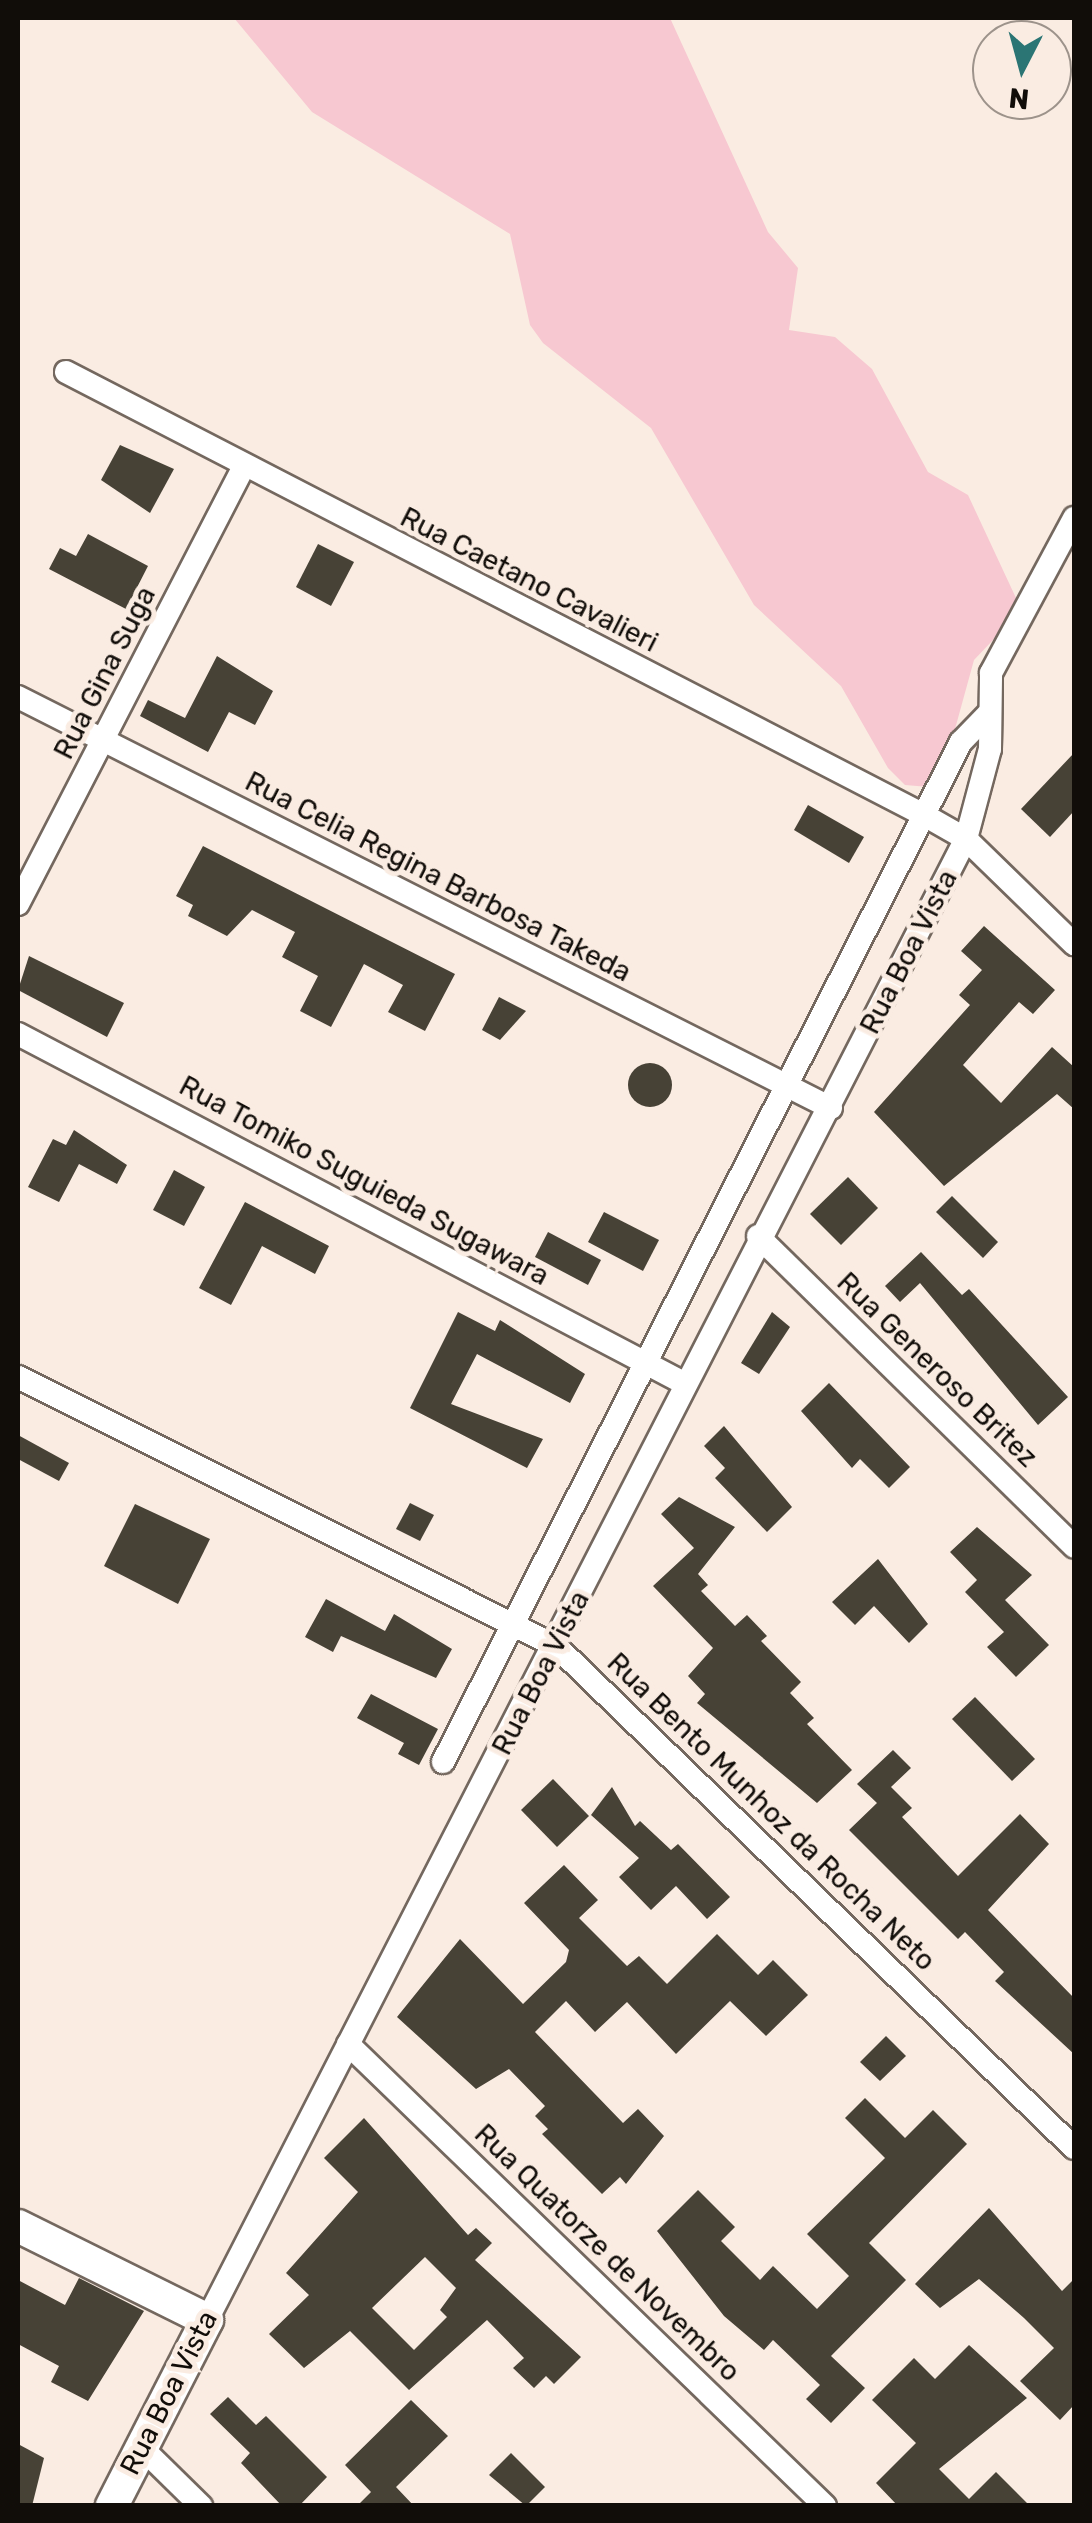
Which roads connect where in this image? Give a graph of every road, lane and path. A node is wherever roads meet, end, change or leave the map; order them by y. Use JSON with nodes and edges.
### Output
{"nodes":[{"id":1,"x":66,"y":372,"type":"dead end"},
{"id":2,"x":243,"y":468,"type":"junction"},
{"id":3,"x":1074,"y":518,"type":"edge"},
{"id":4,"x":18,"y":697,"type":"edge"},
{"id":5,"x":989,"y":713,"type":"junction"},
{"id":6,"x":105,"y":742,"type":"junction"},
{"id":7,"x":924,"y":815,"type":"junction"},
{"id":8,"x":966,"y":839,"type":"junction"},
{"id":9,"x":18,"y":904,"type":"edge"},
{"id":10,"x":1074,"y":944,"type":"edge"},
{"id":11,"x":18,"y":1034,"type":"edge"},
{"id":12,"x":786,"y":1087,"type":"junction"},
{"id":13,"x":831,"y":1108,"type":"junction"},
{"id":14,"x":758,"y":1236,"type":"junction"},
{"id":15,"x":640,"y":1360,"type":"junction"},
{"id":16,"x":18,"y":1377,"type":"edge"},
{"id":17,"x":682,"y":1382,"type":"junction"},
{"id":18,"x":1074,"y":1546,"type":"edge"},
{"id":19,"x":508,"y":1626,"type":"junction"},
{"id":20,"x":556,"y":1646,"type":"junction"},
{"id":21,"x":442,"y":1762,"type":"dead end"},
{"id":22,"x":348,"y":2044,"type":"junction"},
{"id":23,"x":1074,"y":2148,"type":"edge"},
{"id":24,"x":18,"y":2226,"type":"edge"},
{"id":25,"x":207,"y":2320,"type":"junction"},
{"id":26,"x":142,"y":2448,"type":"junction"},
{"id":27,"x":112,"y":2506,"type":"edge"},
{"id":28,"x":201,"y":2506,"type":"edge"},
{"id":29,"x":824,"y":2506,"type":"edge"}],
"edges":[{"from":1,"to":2,"type":"street","name":"Rua Caetano Cavalieri"},
{"from":2,"to":6,"type":"street","name":"Rua Gina Suga"},
{"from":2,"to":7,"type":"street","name":"Rua Caetano Cavalieri"},
{"from":3,"to":5,"type":"street","name":"Rua Boa Vista"},
{"from":4,"to":6,"type":"street","name":"Rua Celia Regina Barbosa Takeda"},
{"from":5,"to":7,"type":"street","name":"Rua Boa Vista"},
{"from":5,"to":8,"type":"street","name":"Rua Boa Vista"},
{"from":6,"to":9,"type":"street","name":"Rua Gina Suga"},
{"from":6,"to":12,"type":"street","name":"Rua Celia Regina Barbosa Takeda"},
{"from":7,"to":8,"type":"street","name":"Rua Caetano Cavalieri"},
{"from":7,"to":12,"type":"street","name":"Rua Boa Vista"},
{"from":8,"to":10,"type":"street","name":"Rua Caetano Cavalieri"},
{"from":8,"to":13,"type":"street","name":"Rua Boa Vista"},
{"from":11,"to":15,"type":"street","name":"Rua Tomiko Suguieda Sugawara"},
{"from":12,"to":13,"type":"street","name":"Rua Celia Regina Barbosa Takeda"},
{"from":12,"to":15,"type":"street","name":"Rua Boa Vista"},
{"from":13,"to":14,"type":"street","name":"Rua Boa Vista"},
{"from":14,"to":17,"type":"street","name":"Rua Boa Vista"},
{"from":14,"to":18,"type":"street","name":"Rua Generoso Britez"},
{"from":15,"to":17,"type":"street","name":"Rua Tomiko Suguieda Sugawara"},
{"from":15,"to":19,"type":"street","name":"Rua Boa Vista"},
{"from":16,"to":19,"type":"street","name":"Rua Bento Munhoz da Rocha Neto"},
{"from":17,"to":20,"type":"street","name":"Rua Boa Vista"},
{"from":19,"to":20,"type":"street","name":"Rua Bento Munhoz da Rocha Neto"},
{"from":19,"to":21,"type":"street","name":"Rua Boa Vista"},
{"from":20,"to":22,"type":"street","name":"Rua Boa Vista"},
{"from":20,"to":23,"type":"street","name":"Rua Bento Munhoz da Rocha Neto"},
{"from":22,"to":25,"type":"street","name":"Rua Boa Vista"},
{"from":22,"to":29,"type":"street","name":"Rua Quatorze de Novembro"},
{"from":24,"to":25,"type":"street"},
{"from":25,"to":26,"type":"street","name":"Rua Boa Vista"},
{"from":26,"to":27,"type":"street","name":"Rua Boa Vista"},
{"from":26,"to":28,"type":"street"}]}
